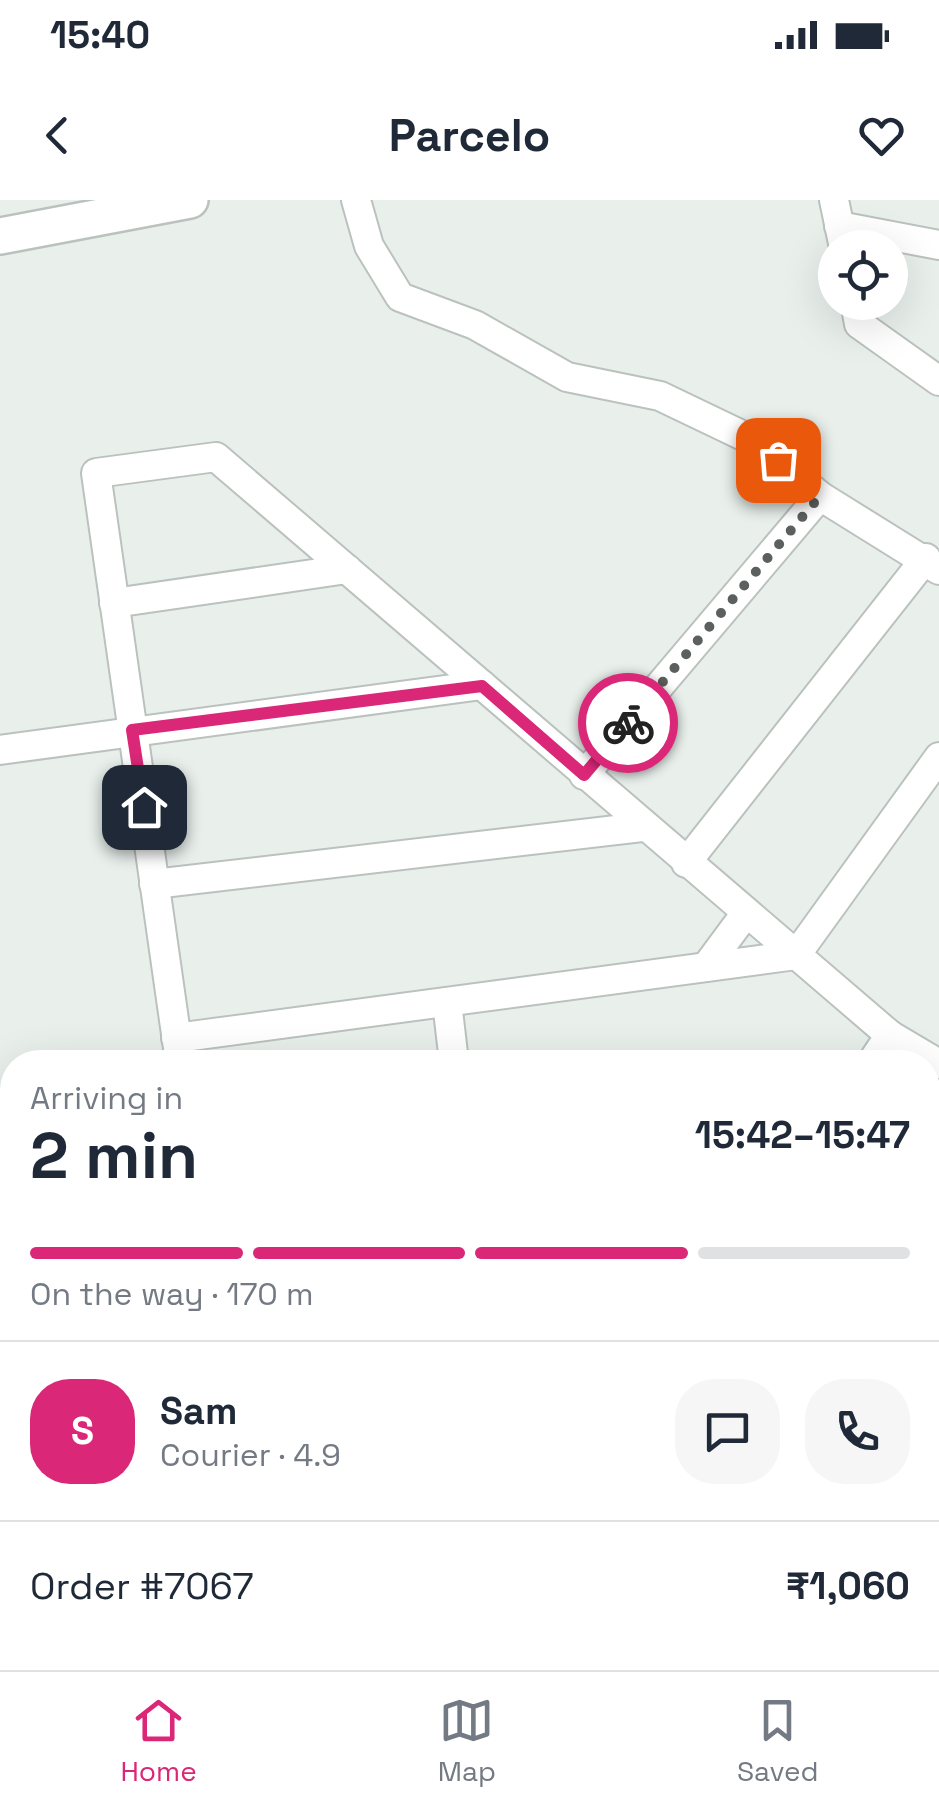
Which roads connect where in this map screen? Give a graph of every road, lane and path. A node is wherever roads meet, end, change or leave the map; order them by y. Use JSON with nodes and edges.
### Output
{"nodes":[{"id":1,"x":190,"y":200,"type":"edge"},
{"id":2,"x":356,"y":200,"type":"edge"},
{"id":3,"x":839,"y":225,"type":"edge"},
{"id":4,"x":0,"y":236,"type":"edge"},
{"id":5,"x":939,"y":245,"type":"edge"},
{"id":6,"x":858,"y":320,"type":"edge"},
{"id":7,"x":939,"y":381,"type":"edge"},
{"id":8,"x":820,"y":496,"type":"junction"},
{"id":9,"x":932,"y":564,"type":"edge"},
{"id":10,"x":346,"y":569,"type":"junction"},
{"id":11,"x":114,"y":603,"type":"junction"},
{"id":12,"x":482,"y":686,"type":"junction"},
{"id":13,"x":132,"y":730,"type":"junction"},
{"id":14,"x":0,"y":750,"type":"edge"},
{"id":15,"x":939,"y":757,"type":"edge"},
{"id":16,"x":584,"y":775,"type":"junction"},
{"id":17,"x":642,"y":826,"type":"junction"},
{"id":18,"x":686,"y":863,"type":"junction"},
{"id":19,"x":154,"y":884,"type":"junction"},
{"id":20,"x":746,"y":913,"type":"junction"},
{"id":21,"x":796,"y":955,"type":"junction"},
{"id":22,"x":706,"y":967,"type":"junction"},
{"id":23,"x":447,"y":1002,"type":"junction"},
{"id":24,"x":890,"y":1036,"type":"junction"},
{"id":25,"x":178,"y":1050,"type":"edge"},
{"id":26,"x":453,"y":1050,"type":"edge"},
{"id":27,"x":880,"y":1050,"type":"edge"},
{"id":28,"x":914,"y":1050,"type":"edge"}],
"edges":[{"from":1,"to":4,"type":"main road"},
{"from":2,"to":8,"type":"street"},
{"from":3,"to":5,"type":"street"},
{"from":6,"to":7,"type":"street"},
{"from":8,"to":9,"type":"street"},
{"from":8,"to":16,"type":"street"},
{"from":9,"to":18,"type":"street"},
{"from":10,"to":11,"type":"street"},
{"from":10,"to":11,"type":"street"},
{"from":10,"to":12,"type":"street"},
{"from":11,"to":13,"type":"street"},
{"from":12,"to":13,"type":"street"},
{"from":12,"to":16,"type":"street"},
{"from":13,"to":14,"type":"street"},
{"from":13,"to":19,"type":"street"},
{"from":15,"to":21,"type":"street"},
{"from":16,"to":17,"type":"street"},
{"from":17,"to":18,"type":"street"},
{"from":17,"to":19,"type":"street"},
{"from":18,"to":20,"type":"street"},
{"from":19,"to":25,"type":"street"},
{"from":20,"to":21,"type":"street"},
{"from":20,"to":22,"type":"street"},
{"from":21,"to":22,"type":"street"},
{"from":21,"to":24,"type":"street"},
{"from":22,"to":23,"type":"street"},
{"from":23,"to":25,"type":"street"},
{"from":23,"to":26,"type":"street"},
{"from":24,"to":27,"type":"street"},
{"from":24,"to":28,"type":"street"}]}
